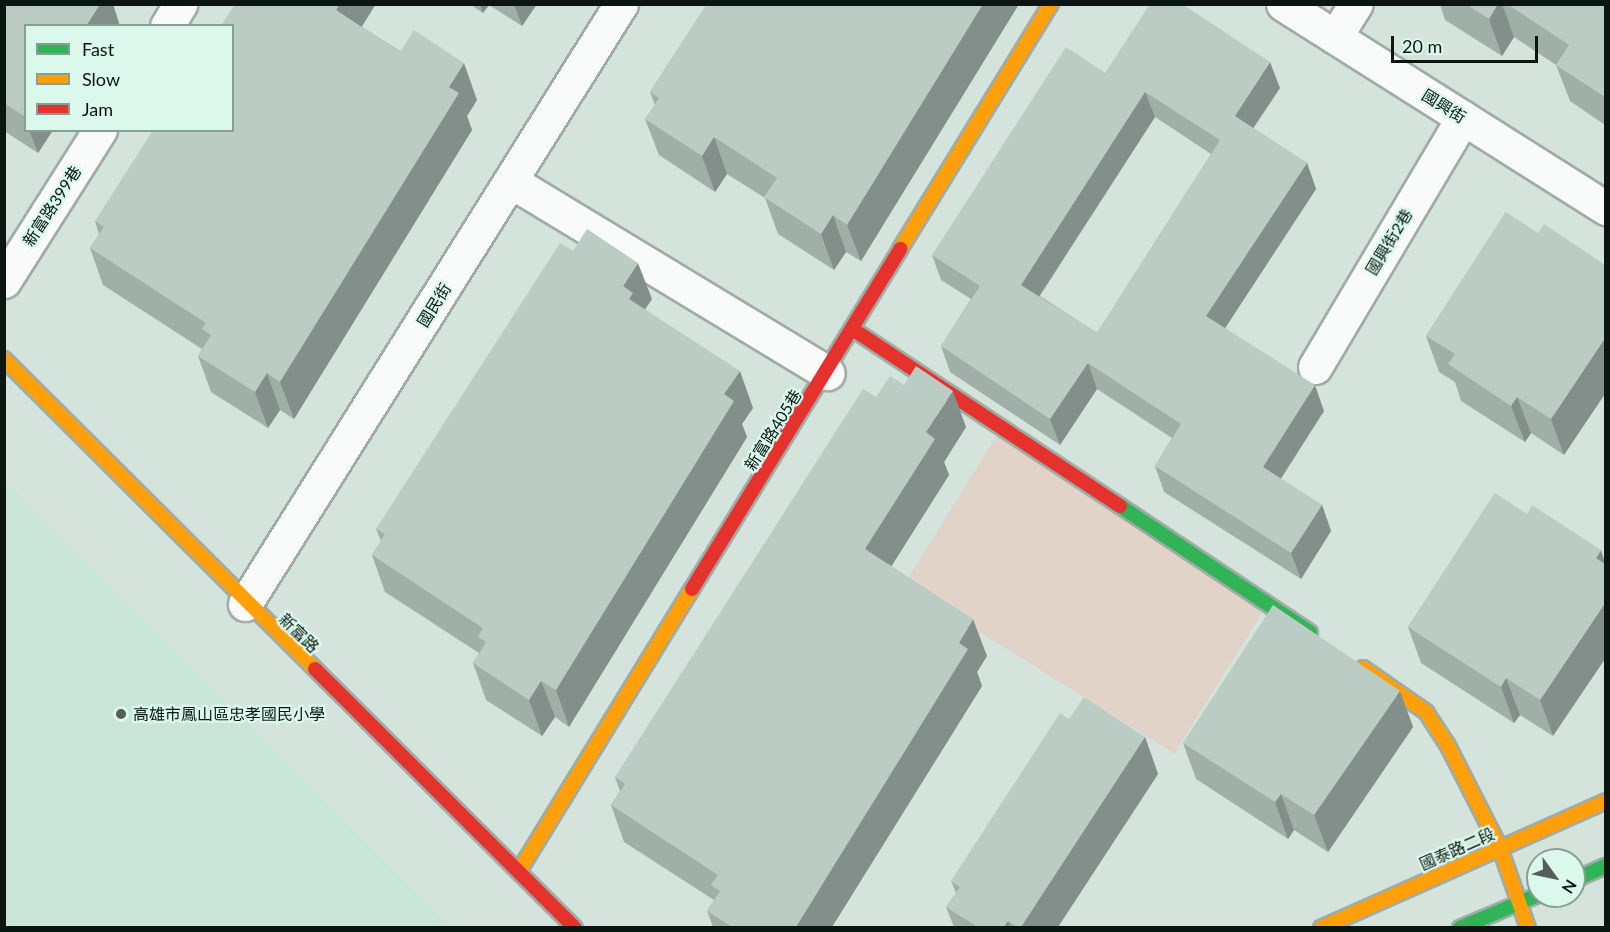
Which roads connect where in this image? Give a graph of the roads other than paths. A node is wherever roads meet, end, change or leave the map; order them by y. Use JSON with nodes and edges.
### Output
{"nodes":[{"id":1,"x":180,"y":4,"type":"edge"},
{"id":2,"x":621,"y":4,"type":"edge"},
{"id":3,"x":1051,"y":4,"type":"edge"},
{"id":4,"x":1283,"y":4,"type":"edge"},
{"id":5,"x":1356,"y":4,"type":"edge"},
{"id":6,"x":168,"y":24,"type":"edge"},
{"id":7,"x":1335,"y":37,"type":"junction"},
{"id":8,"x":1463,"y":118,"type":"junction"},
{"id":9,"x":99,"y":132,"type":"edge"},
{"id":10,"x":512,"y":182,"type":"junction"},
{"id":11,"x":1605,"y":208,"type":"edge"},
{"id":12,"x":4,"y":281,"type":"edge"},
{"id":13,"x":854,"y":330,"type":"junction"},
{"id":14,"x":4,"y":359,"type":"edge"},
{"id":15,"x":1315,"y":367,"type":"dead end"},
{"id":16,"x":828,"y":373,"type":"junction"},
{"id":17,"x":245,"y":604,"type":"junction"},
{"id":18,"x":1327,"y":643,"type":"edge"},
{"id":19,"x":1346,"y":656,"type":"edge"},
{"id":20,"x":1605,"y":801,"type":"edge"},
{"id":21,"x":1500,"y":848,"type":"junction"},
{"id":22,"x":1605,"y":866,"type":"edge"},
{"id":23,"x":519,"y":871,"type":"junction"},
{"id":24,"x":1586,"y":875,"type":"edge"},
{"id":25,"x":1526,"y":899,"type":"edge"},
{"id":26,"x":1519,"y":902,"type":"junction"},
{"id":27,"x":575,"y":927,"type":"edge"},
{"id":28,"x":1321,"y":927,"type":"edge"},
{"id":29,"x":1460,"y":927,"type":"edge"},
{"id":30,"x":1528,"y":927,"type":"edge"}],
"edges":[{"from":1,"to":6,"type":"street"},
{"from":2,"to":10,"type":"street","name":"國民街"},
{"from":3,"to":13,"type":"street","name":"新富路405巷"},
{"from":4,"to":7,"type":"street","name":"國興街"},
{"from":5,"to":7,"type":"street"},
{"from":7,"to":8,"type":"street","name":"國興街"},
{"from":8,"to":11,"type":"street","name":"國興街"},
{"from":8,"to":15,"type":"street","name":"國興街2巷"},
{"from":9,"to":12,"type":"street","name":"新富路399巷"},
{"from":10,"to":16,"type":"street"},
{"from":10,"to":17,"type":"street","name":"國民街"},
{"from":13,"to":16,"type":"street","name":"新富路405巷"},
{"from":13,"to":18,"type":"street"},
{"from":14,"to":17,"type":"street","name":"新富路"},
{"from":16,"to":23,"type":"street","name":"新富路405巷"},
{"from":17,"to":23,"type":"street","name":"新富路"},
{"from":19,"to":21,"type":"street"},
{"from":20,"to":21,"type":"street","name":"國泰路二段"},
{"from":21,"to":26,"type":"street"},
{"from":21,"to":28,"type":"street","name":"國泰路二段"},
{"from":22,"to":24,"type":"street"},
{"from":23,"to":27,"type":"street","name":"新富路"},
{"from":25,"to":26,"type":"street"},
{"from":26,"to":29,"type":"street"},
{"from":26,"to":30,"type":"street"}]}
